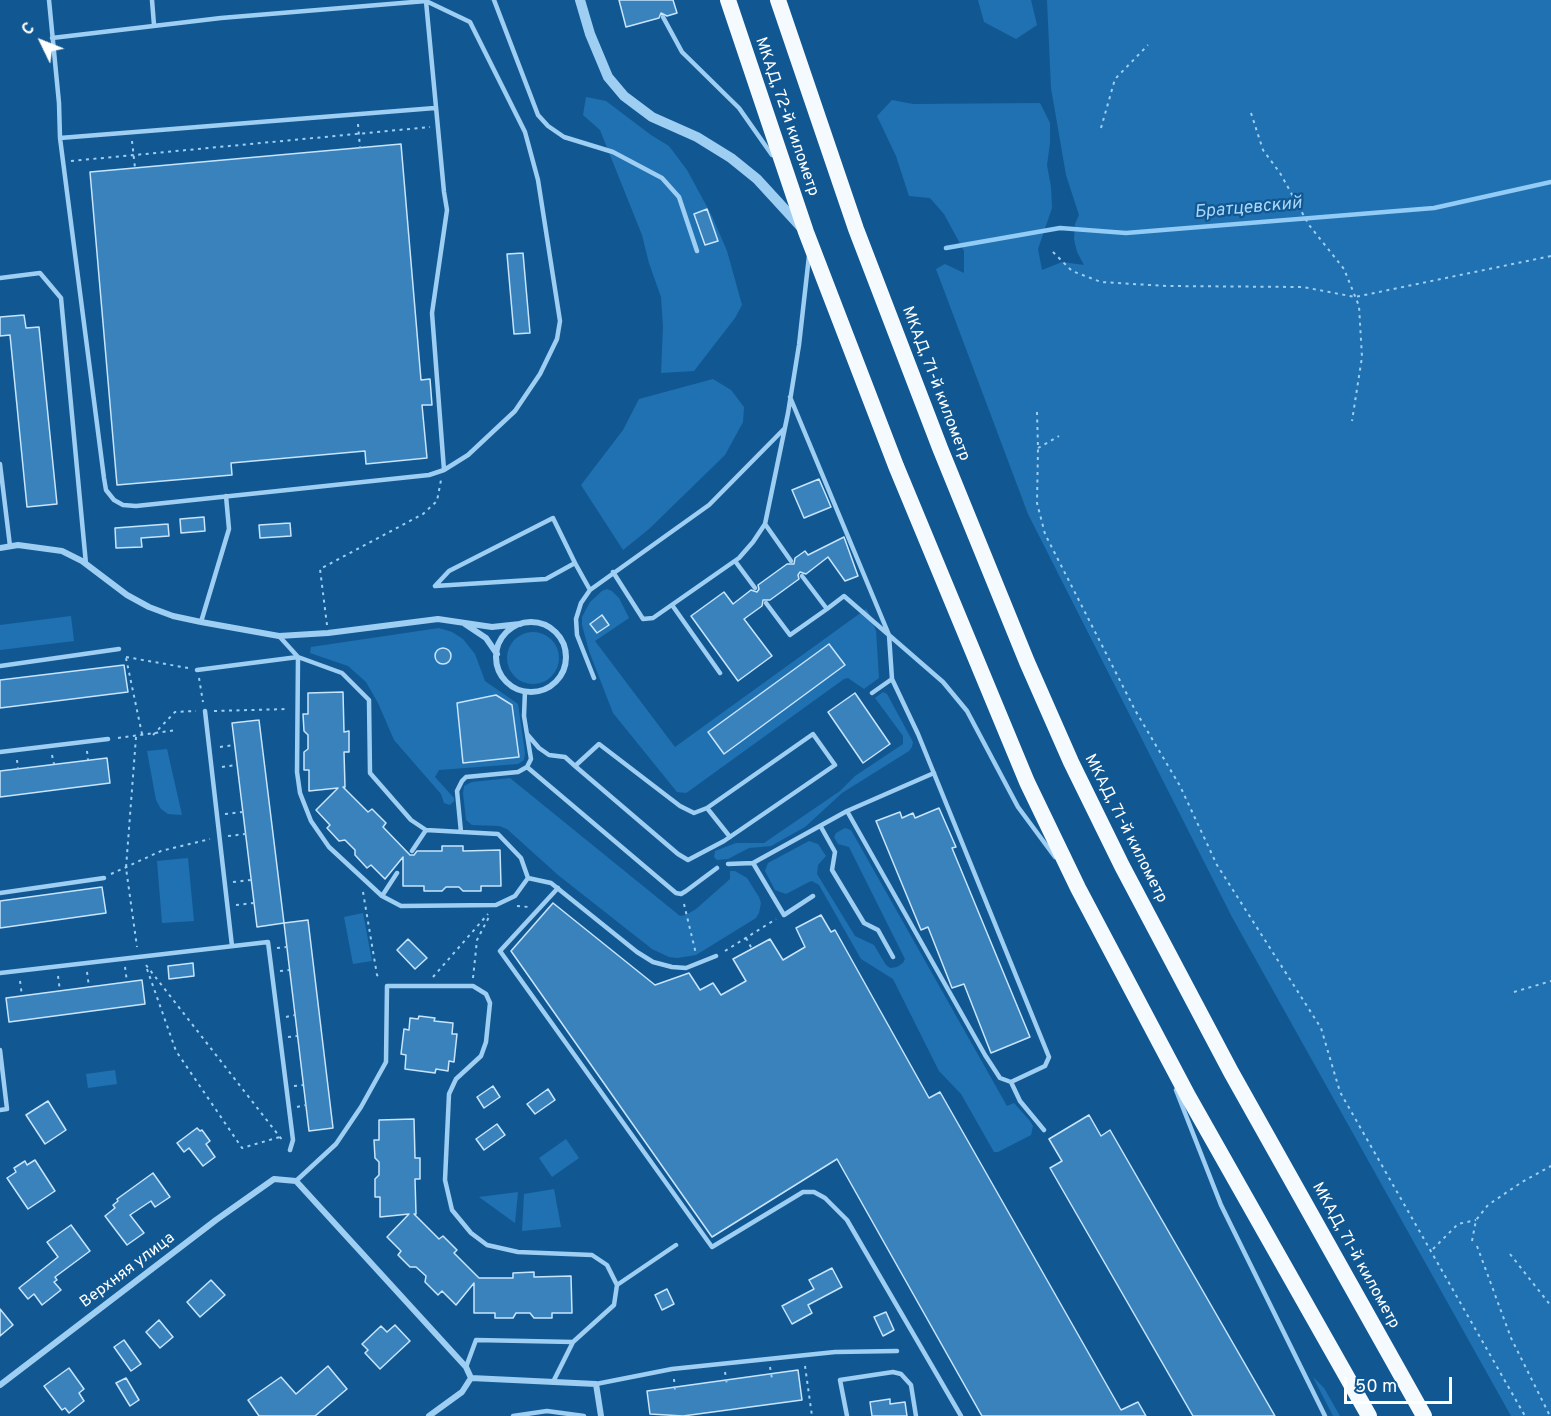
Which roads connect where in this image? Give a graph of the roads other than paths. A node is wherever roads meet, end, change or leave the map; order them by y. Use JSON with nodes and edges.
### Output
{"nodes":[{"id":1,"x":49,"y":0,"type":"edge"},
{"id":2,"x":152,"y":0,"type":"edge"},
{"id":3,"x":494,"y":0,"type":"edge"},
{"id":4,"x":580,"y":0,"type":"edge"},
{"id":5,"x":728,"y":0,"type":"edge"},
{"id":6,"x":778,"y":0,"type":"edge"},
{"id":7,"x":426,"y":1,"type":"edge"},
{"id":8,"x":663,"y":17,"type":"dead end"},
{"id":9,"x":154,"y":26,"type":"junction"},
{"id":10,"x":52,"y":38,"type":"junction"},
{"id":11,"x":435,"y":108,"type":"junction"},
{"id":12,"x":60,"y":138,"type":"junction"},
{"id":13,"x":786,"y":174,"type":"junction"},
{"id":14,"x":856,"y":229,"type":"joint"},
{"id":15,"x":809,"y":238,"type":"junction"},
{"id":16,"x":697,"y":252,"type":"dead end"},
{"id":17,"x":0,"y":278,"type":"edge"},
{"id":18,"x":790,"y":397,"type":"junction"},
{"id":19,"x":784,"y":429,"type":"junction"},
{"id":20,"x":0,"y":464,"type":"edge"},
{"id":21,"x":444,"y":470,"type":"junction"},
{"id":22,"x":226,"y":496,"type":"junction"},
{"id":23,"x":765,"y":524,"type":"junction"},
{"id":24,"x":10,"y":546,"type":"junction"},
{"id":25,"x":0,"y":548,"type":"edge"},
{"id":26,"x":735,"y":561,"type":"junction"},
{"id":27,"x":791,"y":561,"type":"dead end"},
{"id":28,"x":575,"y":563,"type":"junction"},
{"id":29,"x":86,"y":564,"type":"junction"},
{"id":30,"x":613,"y":572,"type":"junction"},
{"id":31,"x":802,"y":576,"type":"dead end"},
{"id":32,"x":755,"y":588,"type":"dead end"},
{"id":33,"x":590,"y":590,"type":"junction"},
{"id":34,"x":766,"y":603,"type":"dead end"},
{"id":35,"x":672,"y":604,"type":"junction"},
{"id":36,"x":827,"y":609,"type":"junction"},
{"id":37,"x":201,"y":622,"type":"junction"},
{"id":38,"x":461,"y":622,"type":"junction"},
{"id":39,"x":520,"y":624,"type":"junction"},
{"id":40,"x":889,"y":635,"type":"junction"},
{"id":41,"x":279,"y":636,"type":"junction"},
{"id":42,"x":119,"y":649,"type":"dead end"},
{"id":43,"x":497,"y":654,"type":"junction"},
{"id":44,"x":298,"y":657,"type":"junction"},
{"id":45,"x":0,"y":666,"type":"edge"},
{"id":46,"x":197,"y":670,"type":"road end"},
{"id":47,"x":720,"y":673,"type":"dead end"},
{"id":48,"x":594,"y":678,"type":"dead end"},
{"id":49,"x":892,"y":679,"type":"junction"},
{"id":50,"x":525,"y":691,"type":"junction"},
{"id":51,"x":872,"y":693,"type":"dead end"},
{"id":52,"x":205,"y":711,"type":"road end"},
{"id":53,"x":527,"y":734,"type":"junction"},
{"id":54,"x":108,"y":739,"type":"road end"},
{"id":55,"x":0,"y":752,"type":"edge"},
{"id":56,"x":575,"y":766,"type":"junction"},
{"id":57,"x":527,"y":767,"type":"junction"},
{"id":58,"x":934,"y":773,"type":"junction"},
{"id":59,"x":708,"y":808,"type":"junction"},
{"id":60,"x":847,"y":811,"type":"junction"},
{"id":61,"x":821,"y":827,"type":"junction"},
{"id":62,"x":426,"y":830,"type":"junction"},
{"id":63,"x":461,"y":832,"type":"junction"},
{"id":64,"x":729,"y":837,"type":"junction"},
{"id":65,"x":412,"y":851,"type":"dead end"},
{"id":66,"x":753,"y":863,"type":"junction"},
{"id":67,"x":728,"y":864,"type":"dead end"},
{"id":68,"x":717,"y":868,"type":"dead end"},
{"id":69,"x":398,"y":873,"type":"dead end"},
{"id":70,"x":104,"y":878,"type":"road end"},
{"id":71,"x":528,"y":878,"type":"junction"},
{"id":72,"x":558,"y":888,"type":"junction"},
{"id":73,"x":1078,"y":888,"type":"junction"},
{"id":74,"x":0,"y":893,"type":"edge"},
{"id":75,"x":382,"y":896,"type":"junction"},
{"id":76,"x":813,"y":896,"type":"dead end"},
{"id":77,"x":232,"y":946,"type":"junction"},
{"id":78,"x":716,"y":956,"type":"road end"},
{"id":79,"x":893,"y":957,"type":"dead end"},
{"id":80,"x":0,"y":973,"type":"edge"},
{"id":81,"x":1149,"y":1020,"type":"junction"},
{"id":82,"x":0,"y":1050,"type":"edge"},
{"id":83,"x":1,"y":1069,"type":"edge"},
{"id":84,"x":1011,"y":1082,"type":"junction"},
{"id":85,"x":0,"y":1110,"type":"edge"},
{"id":86,"x":1044,"y":1130,"type":"dead end"},
{"id":87,"x":290,"y":1150,"type":"dead end"},
{"id":88,"x":296,"y":1181,"type":"junction"},
{"id":89,"x":676,"y":1245,"type":"dead end"},
{"id":90,"x":617,"y":1285,"type":"junction"},
{"id":91,"x":573,"y":1342,"type":"junction"},
{"id":92,"x":897,"y":1351,"type":"dead end"},
{"id":93,"x":466,"y":1367,"type":"junction"},
{"id":94,"x":471,"y":1378,"type":"junction"},
{"id":95,"x":553,"y":1382,"type":"junction"},
{"id":96,"x":596,"y":1384,"type":"junction"},
{"id":97,"x":0,"y":1385,"type":"edge"},
{"id":98,"x":429,"y":1416,"type":"edge"},
{"id":99,"x":513,"y":1416,"type":"edge"},
{"id":100,"x":584,"y":1416,"type":"edge"},
{"id":101,"x":601,"y":1416,"type":"edge"},
{"id":102,"x":847,"y":1416,"type":"edge"},
{"id":103,"x":916,"y":1416,"type":"edge"},
{"id":104,"x":961,"y":1416,"type":"edge"},
{"id":105,"x":1325,"y":1416,"type":"edge"},
{"id":106,"x":1369,"y":1416,"type":"edge"},
{"id":107,"x":1424,"y":1416,"type":"edge"}],
"edges":[{"from":1,"to":10,"type":"lane"},
{"from":2,"to":9,"type":"lane"},
{"from":3,"to":16,"type":"lane"},
{"from":4,"to":15,"type":"street"},
{"from":5,"to":13,"type":"highway","name":"МКАД, 72-й километр"},
{"from":6,"to":14,"type":"highway","name":"МКАД, 72-й километр"},
{"from":7,"to":9,"type":"lane"},
{"from":7,"to":11,"type":"lane"},
{"from":7,"to":21,"type":"lane"},
{"from":8,"to":13,"type":"lane"},
{"from":9,"to":10,"type":"lane"},
{"from":10,"to":12,"type":"lane"},
{"from":11,"to":12,"type":"lane"},
{"from":11,"to":21,"type":"lane"},
{"from":12,"to":22,"type":"lane"},
{"from":13,"to":15,"type":"highway","name":"МКАД, 72-й километр"},
{"from":14,"to":107,"type":"highway","name":"МКАД, 71-й километр"},
{"from":15,"to":18,"type":"lane"},
{"from":15,"to":73,"type":"highway"},
{"from":17,"to":29,"type":"lane"},
{"from":18,"to":19,"type":"lane"},
{"from":18,"to":40,"type":"lane"},
{"from":19,"to":23,"type":"lane"},
{"from":19,"to":30,"type":"lane"},
{"from":20,"to":24,"type":"lane"},
{"from":21,"to":22,"type":"lane"},
{"from":22,"to":37,"type":"lane"},
{"from":23,"to":26,"type":"lane"},
{"from":23,"to":27,"type":"lane"},
{"from":24,"to":25,"type":"street"},
{"from":24,"to":29,"type":"street"},
{"from":26,"to":32,"type":"lane"},
{"from":26,"to":35,"type":"lane"},
{"from":28,"to":28,"type":"lane"},
{"from":28,"to":33,"type":"lane"},
{"from":29,"to":37,"type":"street"},
{"from":30,"to":33,"type":"lane"},
{"from":30,"to":35,"type":"lane"},
{"from":31,"to":36,"type":"lane"},
{"from":33,"to":48,"type":"lane"},
{"from":34,"to":36,"type":"lane"},
{"from":35,"to":47,"type":"lane"},
{"from":36,"to":40,"type":"lane"},
{"from":37,"to":41,"type":"street"},
{"from":38,"to":39,"type":"street"},
{"from":38,"to":41,"type":"street"},
{"from":38,"to":43,"type":"street"},
{"from":39,"to":43,"type":"street"},
{"from":39,"to":50,"type":"street"},
{"from":40,"to":49,"type":"lane"},
{"from":40,"to":73,"type":"lane"},
{"from":41,"to":44,"type":"lane"},
{"from":42,"to":45,"type":"lane"},
{"from":43,"to":50,"type":"street"},
{"from":44,"to":46,"type":"lane"},
{"from":44,"to":62,"type":"lane"},
{"from":44,"to":75,"type":"lane"},
{"from":49,"to":51,"type":"lane"},
{"from":49,"to":58,"type":"lane"},
{"from":50,"to":53,"type":"lane"},
{"from":52,"to":77,"type":"lane"},
{"from":53,"to":56,"type":"lane"},
{"from":53,"to":57,"type":"lane"},
{"from":54,"to":55,"type":"lane"},
{"from":56,"to":59,"type":"lane"},
{"from":56,"to":64,"type":"lane"},
{"from":57,"to":63,"type":"lane"},
{"from":57,"to":68,"type":"lane"},
{"from":58,"to":60,"type":"lane"},
{"from":58,"to":84,"type":"lane"},
{"from":59,"to":64,"type":"lane"},
{"from":59,"to":64,"type":"lane"},
{"from":60,"to":61,"type":"lane"},
{"from":60,"to":84,"type":"lane"},
{"from":61,"to":66,"type":"lane"},
{"from":61,"to":79,"type":"lane"},
{"from":62,"to":63,"type":"lane"},
{"from":62,"to":65,"type":"lane"},
{"from":63,"to":71,"type":"lane"},
{"from":66,"to":67,"type":"lane"},
{"from":66,"to":76,"type":"lane"},
{"from":69,"to":75,"type":"lane"},
{"from":70,"to":74,"type":"lane"},
{"from":71,"to":72,"type":"lane"},
{"from":71,"to":75,"type":"lane"},
{"from":72,"to":78,"type":"lane"},
{"from":72,"to":104,"type":"lane"},
{"from":73,"to":81,"type":"highway"},
{"from":77,"to":80,"type":"lane"},
{"from":77,"to":87,"type":"lane"},
{"from":81,"to":105,"type":"lane"},
{"from":81,"to":106,"type":"highway"},
{"from":82,"to":83,"type":"lane"},
{"from":83,"to":85,"type":"lane"},
{"from":84,"to":86,"type":"lane"},
{"from":88,"to":90,"type":"lane"},
{"from":88,"to":93,"type":"street"},
{"from":88,"to":97,"type":"street","name":"Верхняя улица"},
{"from":89,"to":90,"type":"lane"},
{"from":90,"to":91,"type":"lane"},
{"from":91,"to":93,"type":"lane"},
{"from":91,"to":95,"type":"lane"},
{"from":92,"to":96,"type":"lane"},
{"from":93,"to":94,"type":"street"},
{"from":94,"to":95,"type":"street"},
{"from":94,"to":98,"type":"street"},
{"from":95,"to":96,"type":"street"},
{"from":96,"to":101,"type":"street"},
{"from":99,"to":100,"type":"lane"},
{"from":102,"to":103,"type":"lane"}]}
